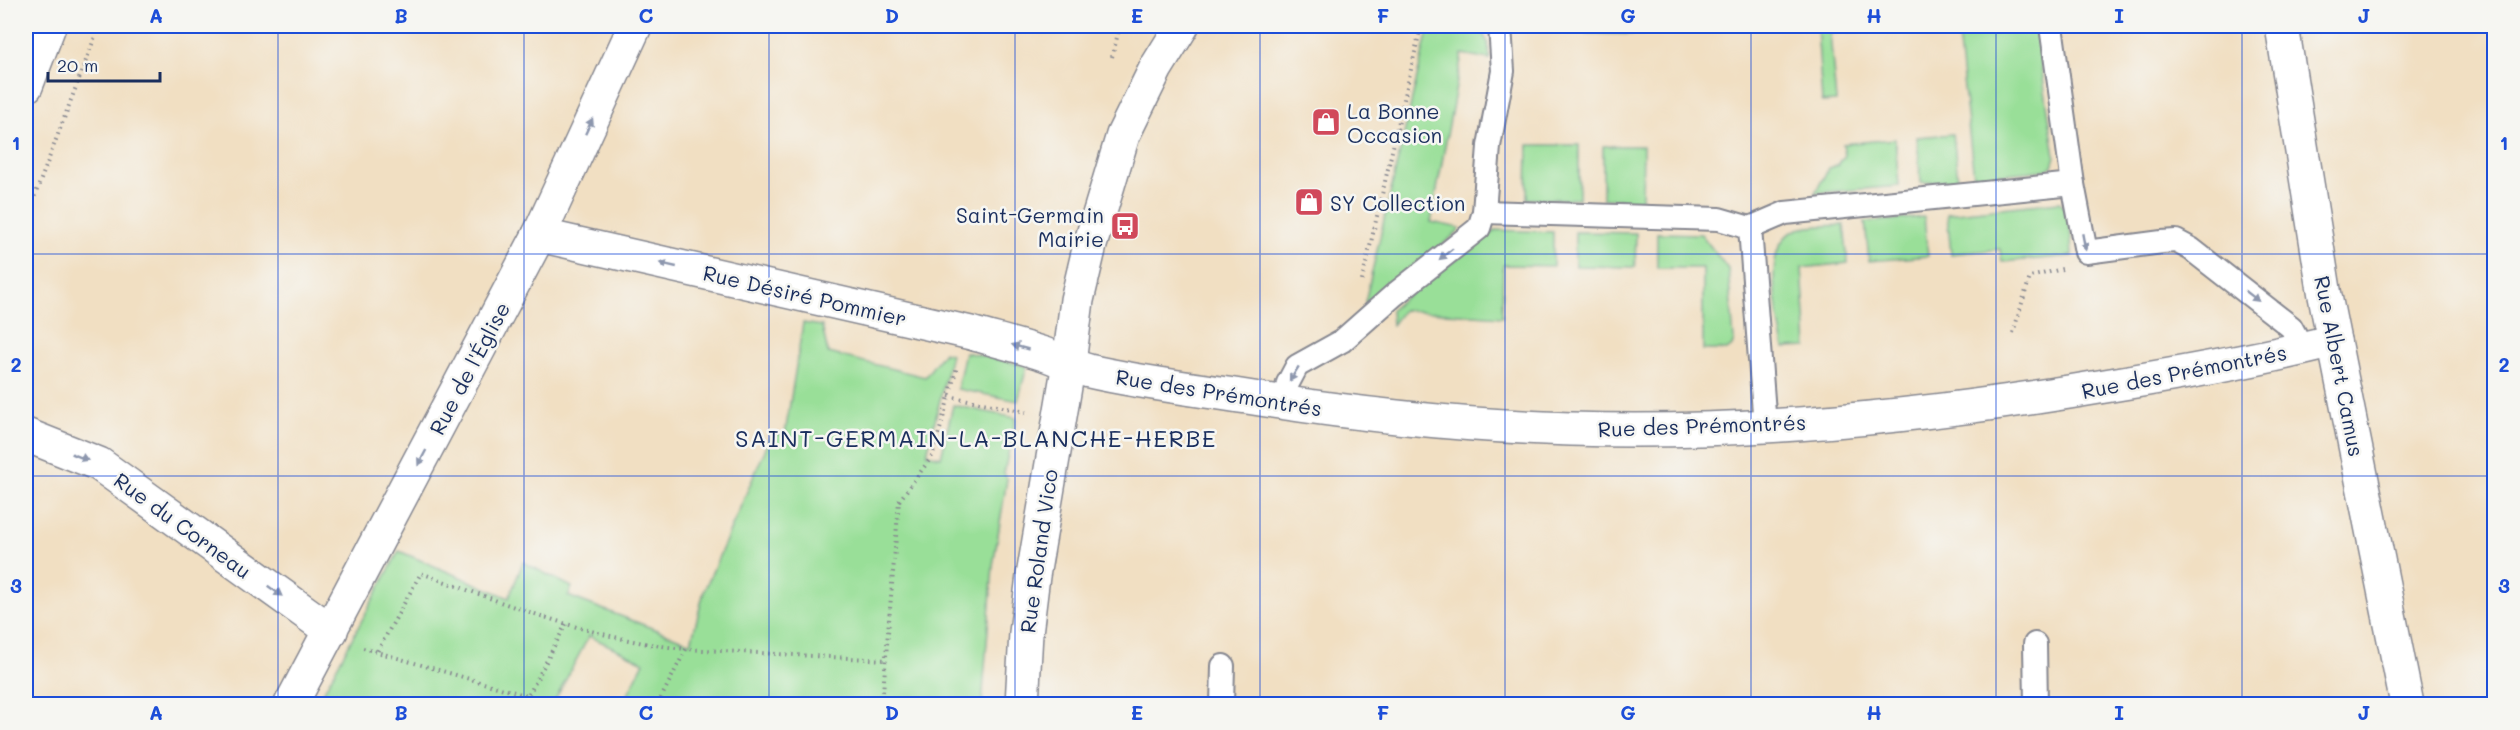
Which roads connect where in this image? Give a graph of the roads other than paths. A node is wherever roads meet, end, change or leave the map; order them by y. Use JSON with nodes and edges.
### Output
{"nodes":[{"id":1,"x":49,"y":26,"type":"edge"},
{"id":2,"x":635,"y":26,"type":"edge"},
{"id":3,"x":1182,"y":26,"type":"edge"},
{"id":4,"x":1500,"y":26,"type":"edge"},
{"id":5,"x":2051,"y":26,"type":"edge"},
{"id":6,"x":2282,"y":26,"type":"edge"},
{"id":7,"x":26,"y":86,"type":"edge"},
{"id":8,"x":2073,"y":184,"type":"junction"},
{"id":9,"x":1484,"y":212,"type":"junction"},
{"id":10,"x":1750,"y":228,"type":"junction"},
{"id":11,"x":539,"y":235,"type":"junction"},
{"id":12,"x":2334,"y":341,"type":"junction"},
{"id":13,"x":2303,"y":349,"type":"junction"},
{"id":14,"x":1069,"y":363,"type":"junction"},
{"id":15,"x":1283,"y":403,"type":"junction"},
{"id":16,"x":1765,"y":426,"type":"junction"},
{"id":17,"x":26,"y":435,"type":"edge"},
{"id":18,"x":331,"y":631,"type":"junction"},
{"id":19,"x":2035,"y":644,"type":"dead end"},
{"id":20,"x":1223,"y":666,"type":"dead end"},
{"id":21,"x":291,"y":705,"type":"edge"},
{"id":22,"x":1022,"y":705,"type":"edge"},
{"id":23,"x":1222,"y":705,"type":"edge"},
{"id":24,"x":2036,"y":705,"type":"edge"},
{"id":25,"x":2407,"y":705,"type":"edge"}],
"edges":[{"from":1,"to":7,"type":"street"},
{"from":11,"to":2,"type":"street","name":"Rue de l'Église","one_way":true},
{"from":3,"to":14,"type":"street","name":"Rue Roland Vico"},
{"from":4,"to":9,"type":"lane"},
{"from":5,"to":8,"type":"lane"},
{"from":6,"to":12,"type":"street","name":"Rue Albert Camus"},
{"from":8,"to":10,"type":"lane"},
{"from":8,"to":13,"type":"lane","one_way":true},
{"from":9,"to":10,"type":"lane"},
{"from":9,"to":15,"type":"lane","one_way":true},
{"from":10,"to":16,"type":"lane"},
{"from":14,"to":11,"type":"street","name":"Rue Désiré Pommier","one_way":true},
{"from":11,"to":18,"type":"street","name":"Rue de l'Église","one_way":true},
{"from":12,"to":13,"type":"street","name":"Rue des Prémontrés"},
{"from":12,"to":25,"type":"street","name":"Rue Albert Camus"},
{"from":13,"to":16,"type":"street","name":"Rue des Prémontrés"},
{"from":14,"to":15,"type":"street","name":"Rue des Prémontrés"},
{"from":14,"to":22,"type":"street","name":"Rue Roland Vico"},
{"from":15,"to":16,"type":"street","name":"Rue des Prémontrés"},
{"from":17,"to":18,"type":"street","name":"Rue du Corneau","one_way":true},
{"from":18,"to":21,"type":"street","name":"Rue de l'Église"},
{"from":19,"to":24,"type":"lane"},
{"from":20,"to":23,"type":"lane"}]}
